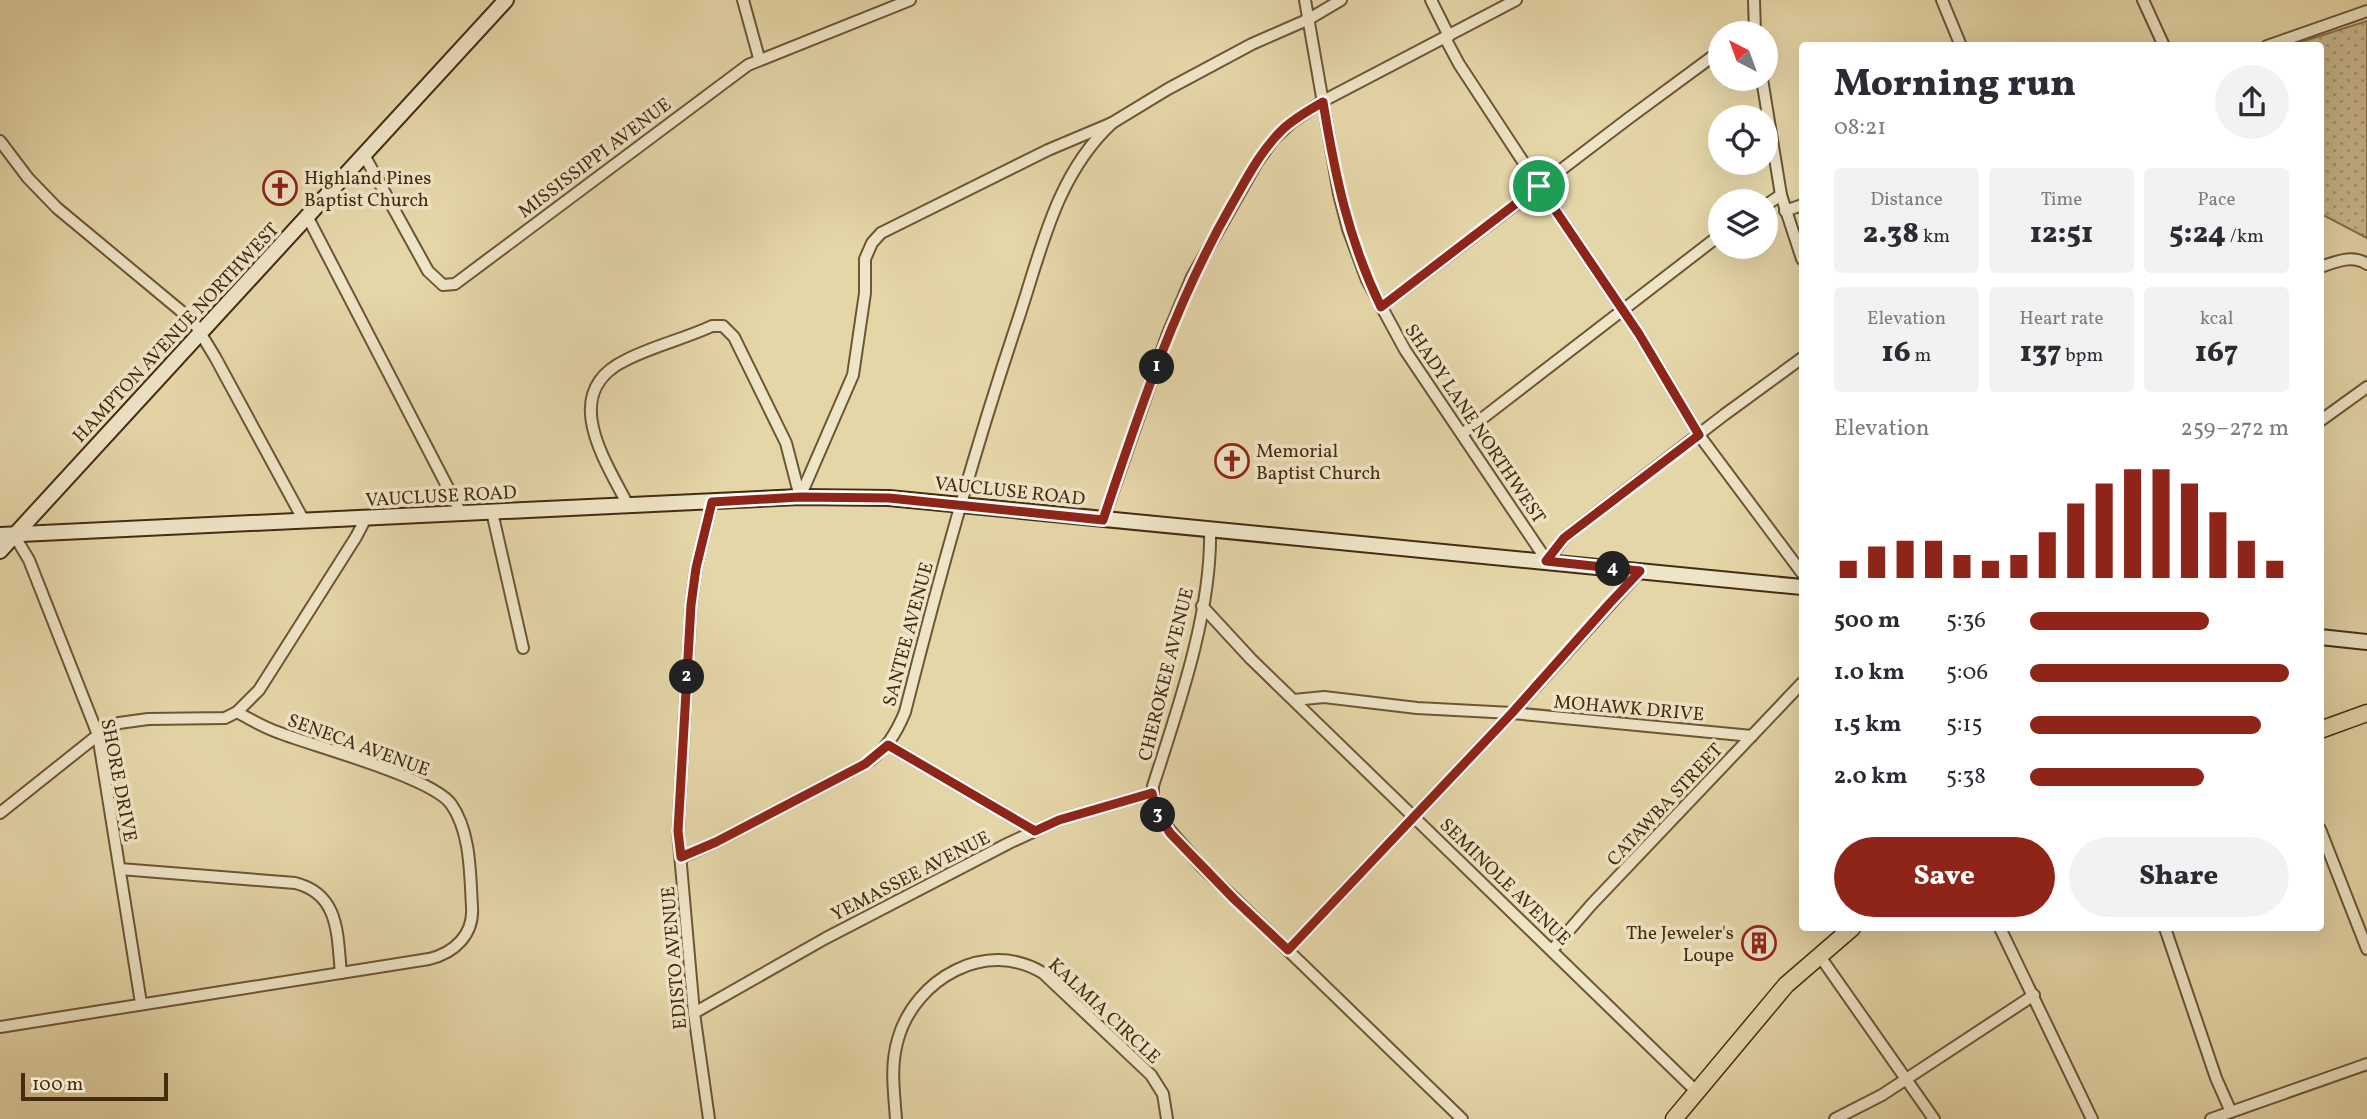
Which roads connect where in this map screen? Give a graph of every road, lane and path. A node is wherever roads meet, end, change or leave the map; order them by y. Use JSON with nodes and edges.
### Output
{"nodes":[{"id":1,"x":506,"y":0,"type":"edge"},
{"id":2,"x":743,"y":0,"type":"edge"},
{"id":3,"x":910,"y":0,"type":"edge"},
{"id":4,"x":1306,"y":0,"type":"edge"},
{"id":5,"x":1341,"y":0,"type":"edge"},
{"id":6,"x":1430,"y":0,"type":"edge"},
{"id":7,"x":1516,"y":0,"type":"edge"},
{"id":8,"x":1755,"y":0,"type":"edge"},
{"id":9,"x":1942,"y":0,"type":"edge"},
{"id":10,"x":2143,"y":0,"type":"edge"},
{"id":11,"x":2367,"y":11,"type":"edge"},
{"id":12,"x":1309,"y":19,"type":"junction"},
{"id":13,"x":1754,"y":21,"type":"edge"},
{"id":14,"x":1447,"y":37,"type":"junction"},
{"id":15,"x":1959,"y":42,"type":"edge"},
{"id":16,"x":2162,"y":42,"type":"edge"},
{"id":17,"x":2278,"y":42,"type":"edge"},
{"id":18,"x":759,"y":58,"type":"junction"},
{"id":19,"x":1708,"y":60,"type":"edge"},
{"id":20,"x":1764,"y":91,"type":"edge"},
{"id":21,"x":1323,"y":102,"type":"junction"},
{"id":22,"x":1112,"y":123,"type":"junction"},
{"id":23,"x":0,"y":141,"type":"edge"},
{"id":24,"x":364,"y":155,"type":"junction"},
{"id":25,"x":1539,"y":186,"type":"junction"},
{"id":26,"x":1781,"y":195,"type":"junction"},
{"id":27,"x":1778,"y":197,"type":"edge"},
{"id":28,"x":1799,"y":206,"type":"edge"},
{"id":29,"x":1785,"y":211,"type":"junction"},
{"id":30,"x":307,"y":216,"type":"junction"},
{"id":31,"x":1708,"y":243,"type":"edge"},
{"id":32,"x":1799,"y":251,"type":"edge"},
{"id":33,"x":2367,"y":264,"type":"edge"},
{"id":34,"x":2324,"y":267,"type":"edge"},
{"id":35,"x":1381,"y":307,"type":"junction"},
{"id":36,"x":1622,"y":310,"type":"junction"},
{"id":37,"x":201,"y":331,"type":"junction"},
{"id":38,"x":1799,"y":360,"type":"edge"},
{"id":39,"x":2367,"y":387,"type":"edge"},
{"id":40,"x":2324,"y":418,"type":"edge"},
{"id":41,"x":1462,"y":434,"type":"junction"},
{"id":42,"x":1699,"y":435,"type":"junction"},
{"id":43,"x":800,"y":497,"type":"junction"},
{"id":44,"x":712,"y":502,"type":"junction"},
{"id":45,"x":960,"y":504,"type":"junction"},
{"id":46,"x":628,"y":505,"type":"junction"},
{"id":47,"x":492,"y":512,"type":"junction"},
{"id":48,"x":461,"y":513,"type":"junction"},
{"id":49,"x":366,"y":518,"type":"junction"},
{"id":50,"x":1103,"y":520,"type":"junction"},
{"id":51,"x":304,"y":521,"type":"junction"},
{"id":52,"x":1210,"y":530,"type":"junction"},
{"id":53,"x":7,"y":535,"type":"edge"},
{"id":54,"x":0,"y":551,"type":"edge"},
{"id":55,"x":1546,"y":561,"type":"junction"},
{"id":56,"x":1799,"y":569,"type":"edge"},
{"id":57,"x":1640,"y":571,"type":"junction"},
{"id":58,"x":1799,"y":587,"type":"edge"},
{"id":59,"x":1202,"y":606,"type":"junction"},
{"id":60,"x":2324,"y":637,"type":"edge"},
{"id":61,"x":2367,"y":642,"type":"edge"},
{"id":62,"x":523,"y":648,"type":"dead end"},
{"id":63,"x":1799,"y":686,"type":"edge"},
{"id":64,"x":1294,"y":700,"type":"junction"},
{"id":65,"x":237,"y":712,"type":"junction"},
{"id":66,"x":1512,"y":713,"type":"junction"},
{"id":67,"x":2367,"y":713,"type":"edge"},
{"id":68,"x":2324,"y":729,"type":"edge"},
{"id":69,"x":98,"y":735,"type":"junction"},
{"id":70,"x":1752,"y":736,"type":"junction"},
{"id":71,"x":888,"y":745,"type":"junction"},
{"id":72,"x":1152,"y":793,"type":"junction"},
{"id":73,"x":0,"y":813,"type":"edge"},
{"id":74,"x":1415,"y":817,"type":"junction"},
{"id":75,"x":1035,"y":831,"type":"junction"},
{"id":76,"x":2324,"y":839,"type":"edge"},
{"id":77,"x":681,"y":857,"type":"junction"},
{"id":78,"x":120,"y":869,"type":"junction"},
{"id":79,"x":1848,"y":931,"type":"edge"},
{"id":80,"x":2002,"y":931,"type":"edge"},
{"id":81,"x":2166,"y":931,"type":"edge"},
{"id":82,"x":2367,"y":949,"type":"edge"},
{"id":83,"x":1288,"y":950,"type":"junction"},
{"id":84,"x":1552,"y":950,"type":"junction"},
{"id":85,"x":1819,"y":955,"type":"junction"},
{"id":86,"x":341,"y":973,"type":"junction"},
{"id":87,"x":2034,"y":995,"type":"junction"},
{"id":88,"x":141,"y":1003,"type":"junction"},
{"id":89,"x":694,"y":1013,"type":"junction"},
{"id":90,"x":0,"y":1027,"type":"edge"},
{"id":91,"x":2367,"y":1064,"type":"edge"},
{"id":92,"x":1907,"y":1077,"type":"junction"},
{"id":93,"x":1697,"y":1092,"type":"junction"},
{"id":94,"x":2231,"y":1112,"type":"junction"},
{"id":95,"x":709,"y":1119,"type":"edge"},
{"id":96,"x":896,"y":1119,"type":"edge"},
{"id":97,"x":1167,"y":1119,"type":"edge"},
{"id":98,"x":1462,"y":1119,"type":"edge"},
{"id":99,"x":1674,"y":1119,"type":"edge"},
{"id":100,"x":1835,"y":1119,"type":"edge"},
{"id":101,"x":1934,"y":1119,"type":"edge"},
{"id":102,"x":2092,"y":1119,"type":"edge"},
{"id":103,"x":2211,"y":1119,"type":"edge"}],
"edges":[{"from":1,"to":24,"type":"street","name":"HAMPTON AVENUE NORTHWEST"},
{"from":2,"to":18,"type":"street"},
{"from":3,"to":18,"type":"street","name":"MISSISSIPPI AVENUE"},
{"from":4,"to":12,"type":"street","name":"SHADY LANE NORTHWEST"},
{"from":5,"to":12,"type":"street"},
{"from":6,"to":14,"type":"street"},
{"from":7,"to":14,"type":"street"},
{"from":8,"to":13,"type":"street"},
{"from":9,"to":15,"type":"street"},
{"from":10,"to":16,"type":"street"},
{"from":11,"to":17,"type":"street"},
{"from":12,"to":21,"type":"street","name":"SHADY LANE NORTHWEST"},
{"from":12,"to":22,"type":"street"},
{"from":14,"to":21,"type":"street"},
{"from":14,"to":25,"type":"street"},
{"from":18,"to":24,"type":"street","name":"MISSISSIPPI AVENUE"},
{"from":19,"to":25,"type":"street"},
{"from":20,"to":26,"type":"street"},
{"from":21,"to":35,"type":"street","name":"SHADY LANE NORTHWEST"},
{"from":21,"to":50,"type":"street"},
{"from":22,"to":43,"type":"street"},
{"from":22,"to":45,"type":"street","name":"SANTEE AVENUE"},
{"from":23,"to":37,"type":"street"},
{"from":24,"to":30,"type":"street","name":"HAMPTON AVENUE NORTHWEST"},
{"from":25,"to":35,"type":"street"},
{"from":25,"to":36,"type":"street"},
{"from":26,"to":27,"type":"street"},
{"from":26,"to":29,"type":"street"},
{"from":28,"to":29,"type":"street"},
{"from":29,"to":32,"type":"street"},
{"from":30,"to":37,"type":"street","name":"HAMPTON AVENUE NORTHWEST"},
{"from":30,"to":48,"type":"street"},
{"from":31,"to":36,"type":"street"},
{"from":33,"to":34,"type":"street"},
{"from":35,"to":41,"type":"street","name":"SHADY LANE NORTHWEST"},
{"from":36,"to":41,"type":"street"},
{"from":36,"to":42,"type":"street"},
{"from":37,"to":51,"type":"street"},
{"from":37,"to":53,"type":"street","name":"HAMPTON AVENUE NORTHWEST"},
{"from":38,"to":42,"type":"street"},
{"from":39,"to":40,"type":"street"},
{"from":41,"to":55,"type":"street","name":"SHADY LANE NORTHWEST"},
{"from":42,"to":55,"type":"street"},
{"from":42,"to":56,"type":"street"},
{"from":43,"to":44,"type":"street","name":"VAUCLUSE ROAD"},
{"from":43,"to":45,"type":"street","name":"VAUCLUSE ROAD"},
{"from":43,"to":46,"type":"street"},
{"from":44,"to":46,"type":"street","name":"VAUCLUSE ROAD"},
{"from":44,"to":77,"type":"street","name":"EDISTO AVENUE"},
{"from":45,"to":50,"type":"street","name":"VAUCLUSE ROAD"},
{"from":45,"to":71,"type":"street","name":"SANTEE AVENUE"},
{"from":46,"to":47,"type":"street","name":"VAUCLUSE ROAD"},
{"from":47,"to":48,"type":"street","name":"VAUCLUSE ROAD"},
{"from":47,"to":62,"type":"street"},
{"from":48,"to":49,"type":"street","name":"VAUCLUSE ROAD"},
{"from":49,"to":51,"type":"street","name":"VAUCLUSE ROAD"},
{"from":49,"to":65,"type":"street"},
{"from":50,"to":52,"type":"street","name":"VAUCLUSE ROAD"},
{"from":51,"to":53,"type":"street","name":"VAUCLUSE ROAD"},
{"from":52,"to":55,"type":"street","name":"VAUCLUSE ROAD"},
{"from":52,"to":59,"type":"street","name":"CHEROKEE AVENUE"},
{"from":53,"to":54,"type":"street","name":"HAMPTON AVENUE NORTHWEST"},
{"from":53,"to":69,"type":"street","name":"SHORE DRIVE"},
{"from":55,"to":57,"type":"street","name":"VAUCLUSE ROAD"},
{"from":57,"to":58,"type":"street","name":"VAUCLUSE ROAD"},
{"from":57,"to":66,"type":"street"},
{"from":59,"to":64,"type":"street","name":"SEMINOLE AVENUE"},
{"from":59,"to":72,"type":"street","name":"CHEROKEE AVENUE"},
{"from":60,"to":61,"type":"street"},
{"from":63,"to":70,"type":"street","name":"CATAWBA STREET"},
{"from":64,"to":66,"type":"street","name":"MOHAWK DRIVE"},
{"from":64,"to":74,"type":"street","name":"SEMINOLE AVENUE"},
{"from":65,"to":69,"type":"street"},
{"from":65,"to":86,"type":"street","name":"SENECA AVENUE"},
{"from":66,"to":70,"type":"street","name":"MOHAWK DRIVE"},
{"from":66,"to":74,"type":"street"},
{"from":67,"to":68,"type":"main road"},
{"from":69,"to":73,"type":"street"},
{"from":69,"to":78,"type":"street","name":"SHORE DRIVE"},
{"from":70,"to":84,"type":"street","name":"CATAWBA STREET"},
{"from":71,"to":75,"type":"street"},
{"from":71,"to":77,"type":"street","name":"SANTEE AVENUE"},
{"from":72,"to":75,"type":"street","name":"YEMASSEE AVENUE"},
{"from":72,"to":83,"type":"street"},
{"from":74,"to":83,"type":"street"},
{"from":74,"to":84,"type":"street","name":"SEMINOLE AVENUE"},
{"from":75,"to":89,"type":"street","name":"YEMASSEE AVENUE"},
{"from":76,"to":82,"type":"street"},
{"from":77,"to":89,"type":"street","name":"EDISTO AVENUE"},
{"from":78,"to":86,"type":"street"},
{"from":78,"to":88,"type":"street","name":"SHORE DRIVE"},
{"from":79,"to":85,"type":"main road"},
{"from":80,"to":87,"type":"street"},
{"from":81,"to":94,"type":"street"},
{"from":83,"to":98,"type":"street"},
{"from":84,"to":93,"type":"street","name":"SEMINOLE AVENUE"},
{"from":85,"to":92,"type":"street"},
{"from":85,"to":93,"type":"main road"},
{"from":86,"to":88,"type":"street","name":"SENECA AVENUE"},
{"from":87,"to":92,"type":"street"},
{"from":87,"to":102,"type":"street"},
{"from":88,"to":90,"type":"street","name":"SENECA AVENUE"},
{"from":89,"to":95,"type":"street","name":"EDISTO AVENUE"},
{"from":91,"to":94,"type":"street"},
{"from":92,"to":100,"type":"street"},
{"from":92,"to":101,"type":"street"},
{"from":93,"to":99,"type":"main road"},
{"from":94,"to":103,"type":"street"},
{"from":96,"to":97,"type":"street","name":"KALMIA CIRCLE"}]}
